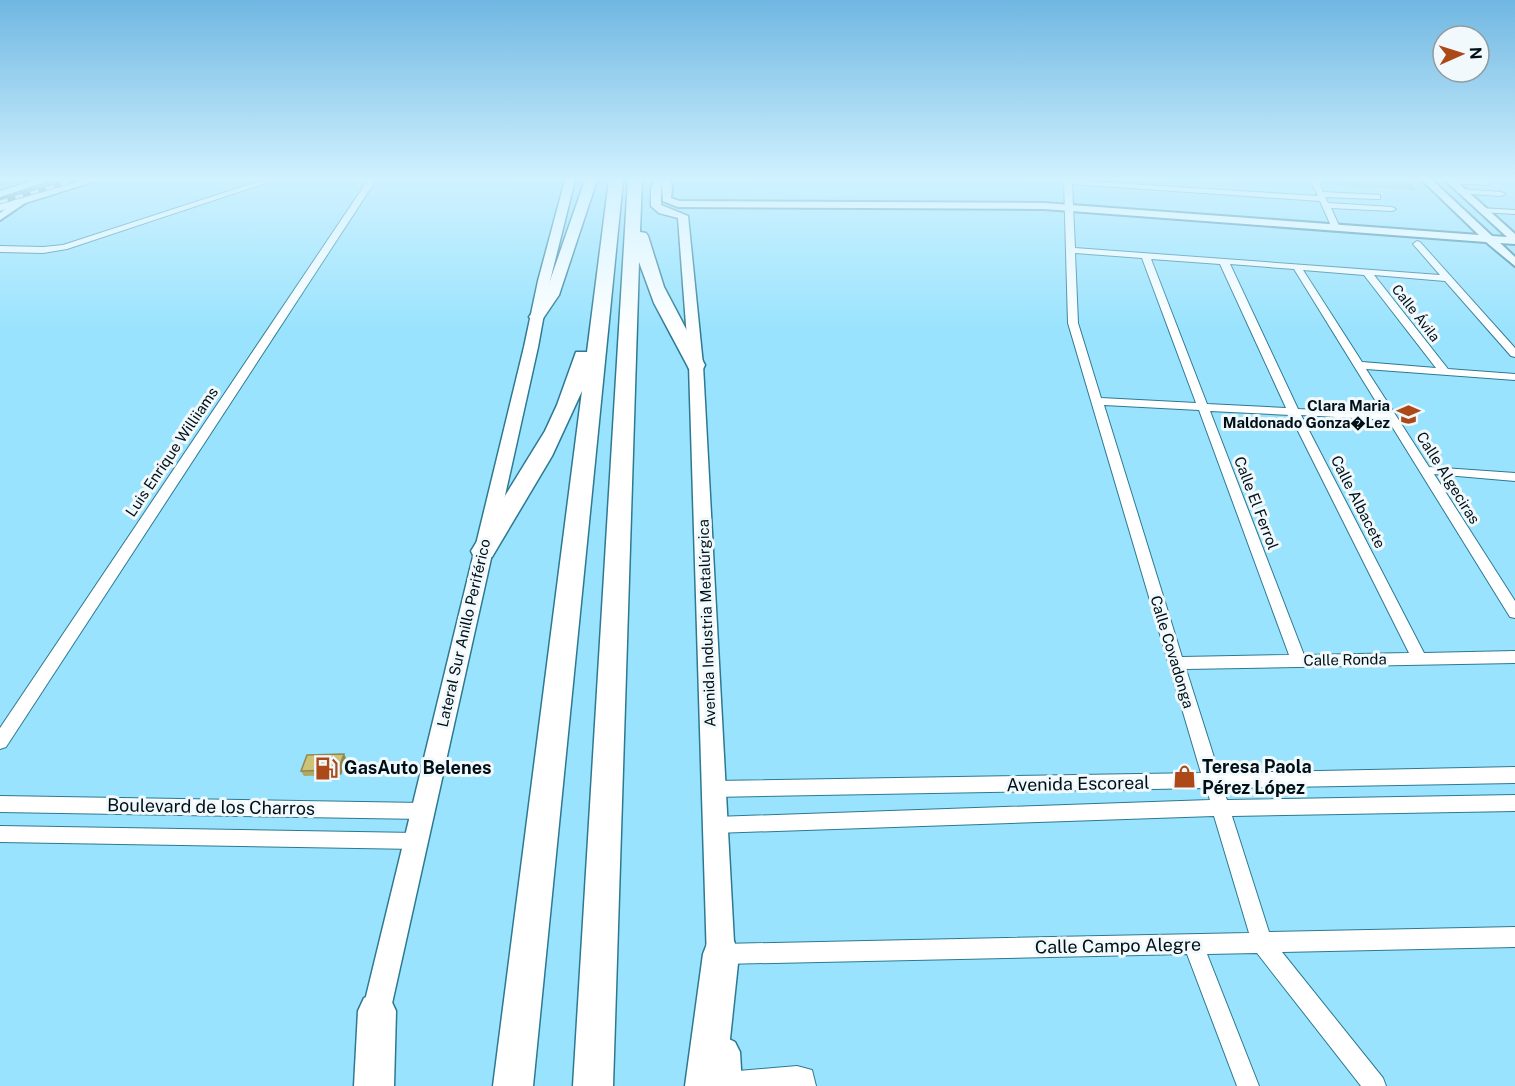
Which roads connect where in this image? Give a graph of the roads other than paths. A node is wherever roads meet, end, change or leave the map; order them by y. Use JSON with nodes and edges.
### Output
{"nodes":[{"id":1,"x":114,"y":231,"type":"edge"},
{"id":2,"x":338,"y":231,"type":"edge"},
{"id":3,"x":557,"y":231,"type":"edge"},
{"id":4,"x":574,"y":231,"type":"edge"},
{"id":5,"x":609,"y":231,"type":"edge"},
{"id":6,"x":632,"y":231,"type":"edge"},
{"id":7,"x":640,"y":231,"type":"edge"},
{"id":8,"x":691,"y":231,"type":"edge"},
{"id":9,"x":1069,"y":231,"type":"edge"},
{"id":10,"x":1267,"y":231,"type":"edge"},
{"id":11,"x":1373,"y":231,"type":"edge"},
{"id":12,"x":1480,"y":231,"type":"edge"},
{"id":13,"x":608,"y":237,"type":"junction"},
{"id":14,"x":0,"y":239,"type":"edge"},
{"id":15,"x":1489,"y":239,"type":"junction"},
{"id":16,"x":1515,"y":240,"type":"edge"},
{"id":17,"x":1417,"y":244,"type":"junction"},
{"id":18,"x":3,"y":249,"type":"edge"},
{"id":19,"x":1070,"y":250,"type":"junction"},
{"id":20,"x":1501,"y":250,"type":"junction"},
{"id":21,"x":1515,"y":251,"type":"edge"},
{"id":22,"x":1146,"y":256,"type":"junction"},
{"id":23,"x":1224,"y":262,"type":"junction"},
{"id":24,"x":1515,"y":263,"type":"edge"},
{"id":25,"x":1297,"y":267,"type":"junction"},
{"id":26,"x":1367,"y":272,"type":"junction"},
{"id":27,"x":1447,"y":278,"type":"junction"},
{"id":28,"x":537,"y":317,"type":"junction"},
{"id":29,"x":1515,"y":354,"type":"edge"},
{"id":30,"x":696,"y":365,"type":"junction"},
{"id":31,"x":1359,"y":365,"type":"junction"},
{"id":32,"x":1444,"y":371,"type":"junction"},
{"id":33,"x":1515,"y":377,"type":"edge"},
{"id":34,"x":1096,"y":401,"type":"junction"},
{"id":35,"x":1201,"y":407,"type":"junction"},
{"id":36,"x":1294,"y":412,"type":"junction"},
{"id":37,"x":1392,"y":417,"type":"junction"},
{"id":38,"x":1425,"y":470,"type":"junction"},
{"id":39,"x":1515,"y":477,"type":"edge"},
{"id":40,"x":483,"y":551,"type":"junction"},
{"id":41,"x":1515,"y":613,"type":"edge"},
{"id":42,"x":1515,"y":657,"type":"edge"},
{"id":43,"x":1419,"y":658,"type":"junction"},
{"id":44,"x":1299,"y":661,"type":"junction"},
{"id":45,"x":1176,"y":663,"type":"junction"},
{"id":46,"x":0,"y":742,"type":"edge"},
{"id":47,"x":1515,"y":776,"type":"edge"},
{"id":48,"x":1212,"y":782,"type":"junction"},
{"id":49,"x":713,"y":789,"type":"junction"},
{"id":50,"x":1515,"y":803,"type":"edge"},
{"id":51,"x":0,"y":804,"type":"edge"},
{"id":52,"x":1220,"y":808,"type":"junction"},
{"id":53,"x":423,"y":811,"type":"junction"},
{"id":54,"x":715,"y":825,"type":"junction"},
{"id":55,"x":0,"y":834,"type":"edge"},
{"id":56,"x":416,"y":841,"type":"junction"},
{"id":57,"x":1515,"y":937,"type":"edge"},
{"id":58,"x":1262,"y":943,"type":"junction"},
{"id":59,"x":1193,"y":944,"type":"junction"},
{"id":60,"x":720,"y":954,"type":"junction"},
{"id":61,"x":376,"y":1011,"type":"junction"},
{"id":62,"x":720,"y":1085,"type":"edge"},
{"id":63,"x":360,"y":1086,"type":"edge"},
{"id":64,"x":374,"y":1086,"type":"edge"},
{"id":65,"x":513,"y":1086,"type":"edge"},
{"id":66,"x":593,"y":1086,"type":"edge"},
{"id":67,"x":806,"y":1086,"type":"edge"},
{"id":68,"x":1248,"y":1086,"type":"edge"},
{"id":69,"x":1375,"y":1086,"type":"edge"}],
"edges":[{"from":1,"to":18,"type":"street"},
{"from":2,"to":46,"type":"street","name":"Luis Enrique Williiams"},
{"from":3,"to":28,"type":"main road","name":"Lateral Sur Anillo Periférico"},
{"from":4,"to":28,"type":"main road"},
{"from":5,"to":13,"type":"highway"},
{"from":6,"to":66,"type":"highway"},
{"from":7,"to":30,"type":"highway"},
{"from":8,"to":30,"type":"main road","name":"Avenida Industria Metalúrgica"},
{"from":9,"to":19,"type":"street","name":"Calle Covadonga"},
{"from":10,"to":17,"type":"street"},
{"from":11,"to":15,"type":"street"},
{"from":12,"to":15,"type":"street"},
{"from":13,"to":40,"type":"highway"},
{"from":13,"to":65,"type":"highway"},
{"from":14,"to":18,"type":"street"},
{"from":15,"to":16,"type":"street"},
{"from":15,"to":20,"type":"street"},
{"from":17,"to":20,"type":"street"},
{"from":17,"to":27,"type":"street"},
{"from":19,"to":22,"type":"street"},
{"from":19,"to":34,"type":"street","name":"Calle Covadonga"},
{"from":20,"to":21,"type":"street"},
{"from":20,"to":24,"type":"street"},
{"from":22,"to":23,"type":"street"},
{"from":22,"to":35,"type":"street","name":"Calle El Ferrol"},
{"from":23,"to":25,"type":"street"},
{"from":23,"to":36,"type":"street","name":"Calle Albacete"},
{"from":25,"to":26,"type":"street"},
{"from":25,"to":31,"type":"street","name":"Calle Algeciras"},
{"from":26,"to":27,"type":"street"},
{"from":26,"to":32,"type":"street","name":"Calle Ávila"},
{"from":27,"to":29,"type":"street"},
{"from":28,"to":40,"type":"main road","name":"Lateral Sur Anillo Periférico"},
{"from":30,"to":49,"type":"main road","name":"Avenida Industria Metalúrgica"},
{"from":31,"to":32,"type":"street"},
{"from":31,"to":37,"type":"street","name":"Calle Algeciras"},
{"from":32,"to":33,"type":"street"},
{"from":34,"to":35,"type":"street"},
{"from":34,"to":45,"type":"street","name":"Calle Covadonga"},
{"from":35,"to":36,"type":"street"},
{"from":35,"to":44,"type":"street","name":"Calle El Ferrol"},
{"from":36,"to":37,"type":"street"},
{"from":36,"to":43,"type":"street","name":"Calle Albacete"},
{"from":37,"to":38,"type":"street","name":"Calle Algeciras"},
{"from":38,"to":39,"type":"street"},
{"from":38,"to":41,"type":"street","name":"Calle Algeciras"},
{"from":40,"to":53,"type":"main road","name":"Lateral Sur Anillo Periférico"},
{"from":42,"to":43,"type":"street","name":"Calle Ronda"},
{"from":43,"to":44,"type":"street","name":"Calle Ronda"},
{"from":44,"to":45,"type":"street","name":"Calle Ronda"},
{"from":45,"to":48,"type":"street","name":"Calle Covadonga"},
{"from":47,"to":48,"type":"street","name":"Avenida Escoreal"},
{"from":48,"to":49,"type":"street","name":"Avenida Escoreal"},
{"from":48,"to":52,"type":"street","name":"Calle Covadonga"},
{"from":49,"to":54,"type":"main road","name":"Avenida Industria Metalúrgica"},
{"from":50,"to":52,"type":"street","name":"Avenida Escoreal"},
{"from":51,"to":53,"type":"street","name":"Boulevard de los Charros"},
{"from":52,"to":54,"type":"street","name":"Avenida Escoreal"},
{"from":52,"to":58,"type":"street","name":"Calle Covadonga"},
{"from":53,"to":56,"type":"main road","name":"Lateral Sur Anillo Periférico"},
{"from":54,"to":60,"type":"main road","name":"Avenida Industria Metalúrgica"},
{"from":55,"to":56,"type":"street","name":"Boulevard de los Charros"},
{"from":56,"to":61,"type":"main road","name":"Lateral Sur Anillo Periférico"},
{"from":57,"to":58,"type":"street","name":"Calle Campo Alegre"},
{"from":58,"to":59,"type":"street","name":"Calle Campo Alegre"},
{"from":58,"to":69,"type":"street","name":"Calle Covadonga"},
{"from":59,"to":60,"type":"street","name":"Calle Campo Alegre"},
{"from":59,"to":68,"type":"street"},
{"from":60,"to":62,"type":"highway"},
{"from":61,"to":63,"type":"main road","name":"Lateral Sur Anillo Periférico"},
{"from":61,"to":64,"type":"highway"},
{"from":62,"to":67,"type":"street"}]}
